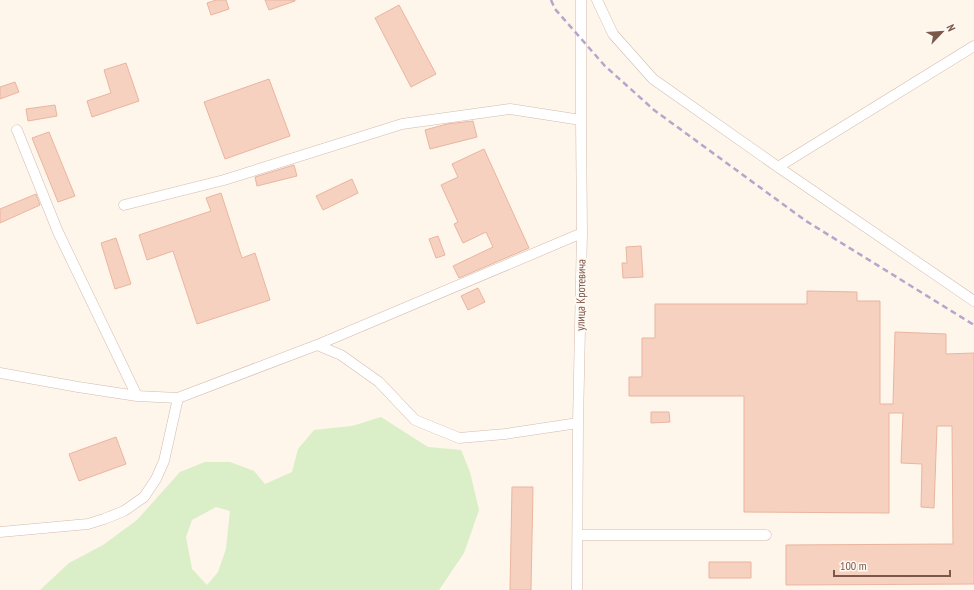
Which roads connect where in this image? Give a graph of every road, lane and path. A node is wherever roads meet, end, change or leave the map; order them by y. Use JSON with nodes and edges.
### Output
{"nodes":[{"id":1,"x":581,"y":0,"type":"edge"},
{"id":2,"x":598,"y":0,"type":"edge"},
{"id":3,"x":974,"y":46,"type":"edge"},
{"id":4,"x":581,"y":120,"type":"junction"},
{"id":5,"x":17,"y":130,"type":"dead end"},
{"id":6,"x":778,"y":166,"type":"junction"},
{"id":7,"x":124,"y":205,"type":"dead end"},
{"id":8,"x":582,"y":233,"type":"junction"},
{"id":9,"x":974,"y":302,"type":"edge"},
{"id":10,"x":317,"y":345,"type":"junction"},
{"id":11,"x":0,"y":373,"type":"edge"},
{"id":12,"x":137,"y":396,"type":"junction"},
{"id":13,"x":178,"y":398,"type":"junction"},
{"id":14,"x":578,"y":424,"type":"junction"},
{"id":15,"x":0,"y":532,"type":"edge"},
{"id":16,"x":578,"y":535,"type":"junction"},
{"id":17,"x":766,"y":536,"type":"dead end"},
{"id":18,"x":577,"y":590,"type":"edge"}],
"edges":[{"from":1,"to":4,"type":"street","name":"улица Кротевича"},
{"from":2,"to":6,"type":"street"},
{"from":3,"to":6,"type":"street"},
{"from":4,"to":7,"type":"street"},
{"from":4,"to":8,"type":"street","name":"улица Кротевича"},
{"from":5,"to":12,"type":"street"},
{"from":6,"to":9,"type":"street"},
{"from":8,"to":10,"type":"street"},
{"from":8,"to":14,"type":"street","name":"улица Кротевича"},
{"from":10,"to":13,"type":"street"},
{"from":10,"to":14,"type":"street"},
{"from":11,"to":12,"type":"street"},
{"from":12,"to":13,"type":"street"},
{"from":13,"to":15,"type":"street"},
{"from":14,"to":16,"type":"street","name":"улица Кротевича"},
{"from":16,"to":17,"type":"street"},
{"from":16,"to":18,"type":"street","name":"улица Кротевича"}]}
